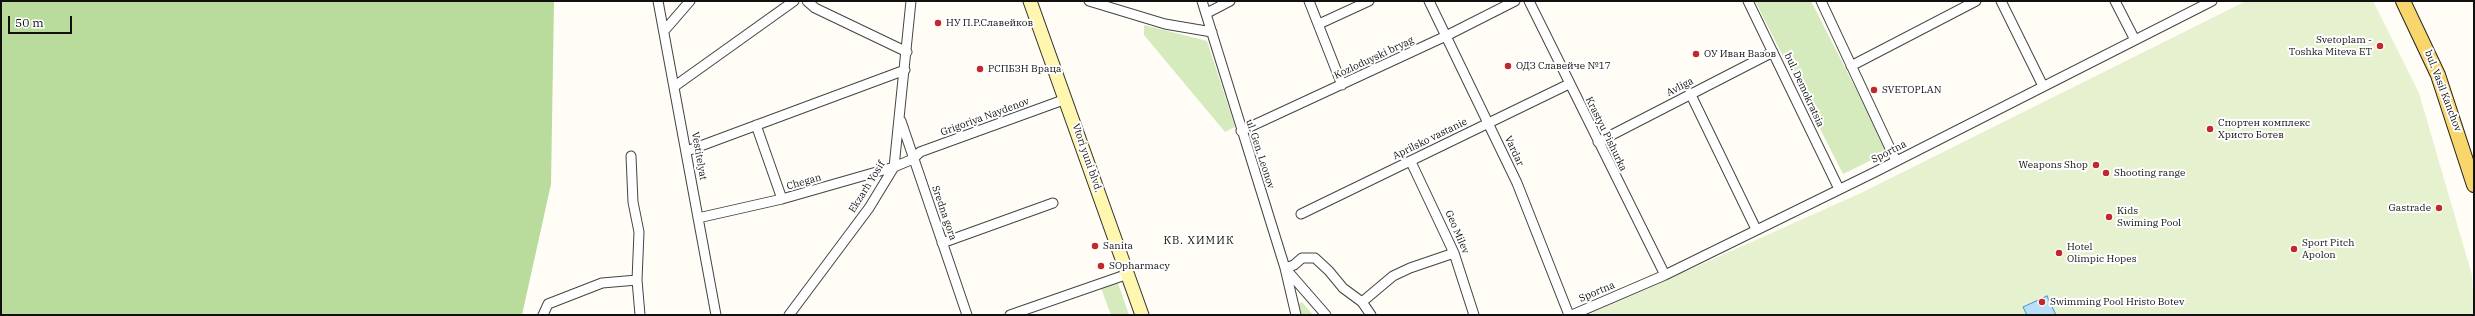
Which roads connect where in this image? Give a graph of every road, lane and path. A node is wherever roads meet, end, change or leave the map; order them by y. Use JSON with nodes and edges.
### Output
{"nodes":[{"id":1,"x":658,"y":1,"type":"edge"},
{"id":2,"x":690,"y":1,"type":"edge"},
{"id":3,"x":794,"y":1,"type":"edge"},
{"id":4,"x":807,"y":1,"type":"edge"},
{"id":5,"x":911,"y":1,"type":"edge"},
{"id":6,"x":1030,"y":1,"type":"edge"},
{"id":7,"x":1089,"y":1,"type":"edge"},
{"id":8,"x":1202,"y":1,"type":"edge"},
{"id":9,"x":1230,"y":1,"type":"edge"},
{"id":10,"x":1308,"y":1,"type":"edge"},
{"id":11,"x":1369,"y":1,"type":"edge"},
{"id":12,"x":1429,"y":1,"type":"edge"},
{"id":13,"x":1515,"y":1,"type":"edge"},
{"id":14,"x":1529,"y":1,"type":"edge"},
{"id":15,"x":1748,"y":1,"type":"edge"},
{"id":16,"x":1821,"y":1,"type":"edge"},
{"id":17,"x":1976,"y":1,"type":"edge"},
{"id":18,"x":2001,"y":1,"type":"edge"},
{"id":19,"x":2115,"y":1,"type":"edge"},
{"id":20,"x":2212,"y":1,"type":"edge"},
{"id":21,"x":2403,"y":1,"type":"edge"},
{"id":22,"x":1207,"y":13,"type":"junction"},
{"id":23,"x":1319,"y":24,"type":"junction"},
{"id":24,"x":664,"y":31,"type":"junction"},
{"id":25,"x":1212,"y":32,"type":"junction"},
{"id":26,"x":1446,"y":36,"type":"junction"},
{"id":27,"x":2135,"y":40,"type":"junction"},
{"id":28,"x":907,"y":52,"type":"junction"},
{"id":29,"x":1773,"y":52,"type":"junction"},
{"id":30,"x":1851,"y":66,"type":"junction"},
{"id":31,"x":905,"y":70,"type":"junction"},
{"id":32,"x":1569,"y":84,"type":"junction"},
{"id":33,"x":1342,"y":85,"type":"junction"},
{"id":34,"x":675,"y":86,"type":"junction"},
{"id":35,"x":2043,"y":86,"type":"junction"},
{"id":36,"x":1690,"y":93,"type":"junction"},
{"id":37,"x":1066,"y":99,"type":"junction"},
{"id":38,"x":900,"y":117,"type":"junction"},
{"id":39,"x":1488,"y":123,"type":"junction"},
{"id":40,"x":756,"y":125,"type":"junction"},
{"id":41,"x":1241,"y":131,"type":"junction"},
{"id":42,"x":1598,"y":142,"type":"junction"},
{"id":43,"x":687,"y":152,"type":"junction"},
{"id":44,"x":631,"y":156,"type":"dead end"},
{"id":45,"x":913,"y":159,"type":"junction"},
{"id":46,"x":1896,"y":161,"type":"junction"},
{"id":47,"x":1411,"y":162,"type":"junction"},
{"id":48,"x":894,"y":167,"type":"junction"},
{"id":49,"x":2474,"y":185,"type":"edge"},
{"id":50,"x":1839,"y":189,"type":"junction"},
{"id":51,"x":782,"y":199,"type":"junction"},
{"id":52,"x":1053,"y":203,"type":"dead end"},
{"id":53,"x":1301,"y":214,"type":"dead end"},
{"id":54,"x":698,"y":218,"type":"junction"},
{"id":55,"x":1756,"y":229,"type":"junction"},
{"id":56,"x":942,"y":242,"type":"junction"},
{"id":57,"x":1454,"y":253,"type":"junction"},
{"id":58,"x":1285,"y":268,"type":"junction"},
{"id":59,"x":1128,"y":274,"type":"junction"},
{"id":60,"x":1665,"y":275,"type":"junction"},
{"id":61,"x":637,"y":280,"type":"junction"},
{"id":62,"x":1362,"y":302,"type":"junction"},
{"id":63,"x":543,"y":315,"type":"edge"},
{"id":64,"x":640,"y":315,"type":"edge"},
{"id":65,"x":716,"y":315,"type":"edge"},
{"id":66,"x":789,"y":315,"type":"edge"},
{"id":67,"x":967,"y":315,"type":"edge"},
{"id":68,"x":1010,"y":315,"type":"edge"},
{"id":69,"x":1142,"y":315,"type":"edge"},
{"id":70,"x":1296,"y":315,"type":"edge"},
{"id":71,"x":1326,"y":315,"type":"edge"},
{"id":72,"x":1371,"y":315,"type":"edge"},
{"id":73,"x":1474,"y":315,"type":"edge"},
{"id":74,"x":1571,"y":315,"type":"edge"}],
"edges":[{"from":1,"to":24,"type":"street","name":"Vestitelyat"},
{"from":2,"to":24,"type":"street"},
{"from":3,"to":34,"type":"street"},
{"from":4,"to":28,"type":"street"},
{"from":5,"to":28,"type":"street","name":"Ekzarh Yosif"},
{"from":6,"to":37,"type":"street","name":"Vtori yuni blvd."},
{"from":7,"to":25,"type":"street"},
{"from":8,"to":22,"type":"street","name":"ul. Gen. Leonov"},
{"from":9,"to":22,"type":"street"},
{"from":10,"to":23,"type":"street"},
{"from":11,"to":23,"type":"street"},
{"from":12,"to":26,"type":"street","name":"Vardar"},
{"from":13,"to":26,"type":"street","name":"Kozloduyski bryag"},
{"from":14,"to":32,"type":"street","name":"Krastyu Pishurka"},
{"from":15,"to":29,"type":"street","name":"bul. Demokratsia"},
{"from":16,"to":30,"type":"street"},
{"from":17,"to":30,"type":"street"},
{"from":18,"to":35,"type":"street"},
{"from":19,"to":27,"type":"street"},
{"from":20,"to":27,"type":"street","name":"Sportna"},
{"from":21,"to":49,"type":"main road","name":"bul. Vasil Kanchov"},
{"from":22,"to":25,"type":"street","name":"ul. Gen. Leonov"},
{"from":23,"to":33,"type":"street"},
{"from":24,"to":34,"type":"street","name":"Vestitelyat"},
{"from":25,"to":41,"type":"street","name":"ul. Gen. Leonov"},
{"from":26,"to":33,"type":"street","name":"Kozloduyski bryag"},
{"from":26,"to":39,"type":"street","name":"Vardar"},
{"from":27,"to":35,"type":"street","name":"Sportna"},
{"from":28,"to":31,"type":"street","name":"Ekzarh Yosif"},
{"from":29,"to":36,"type":"street","name":"Avliga"},
{"from":29,"to":50,"type":"street","name":"bul. Demokratsia"},
{"from":30,"to":46,"type":"street"},
{"from":31,"to":38,"type":"street","name":"Ekzarh Yosif"},
{"from":31,"to":40,"type":"street"},
{"from":32,"to":39,"type":"street","name":"Aprilsko vastanie"},
{"from":32,"to":42,"type":"street","name":"Krastyu Pishurka"},
{"from":33,"to":41,"type":"street","name":"Kozloduyski bryag"},
{"from":34,"to":43,"type":"street","name":"Vestitelyat"},
{"from":35,"to":46,"type":"street","name":"Sportna"},
{"from":36,"to":42,"type":"street","name":"Avliga"},
{"from":36,"to":55,"type":"street"},
{"from":37,"to":45,"type":"street","name":"Grigoriya Naydenov"},
{"from":37,"to":59,"type":"street","name":"Vtori yuni blvd."},
{"from":38,"to":45,"type":"street","name":"Sredna gora"},
{"from":38,"to":48,"type":"street","name":"Ekzarh Yosif"},
{"from":39,"to":47,"type":"street","name":"Aprilsko vastanie"},
{"from":39,"to":74,"type":"street","name":"Vardar"},
{"from":40,"to":43,"type":"street"},
{"from":40,"to":51,"type":"street"},
{"from":41,"to":58,"type":"street","name":"ul. Gen. Leonov"},
{"from":42,"to":60,"type":"street","name":"Krastyu Pishurka"},
{"from":43,"to":54,"type":"street","name":"Vestitelyat"},
{"from":44,"to":61,"type":"street"},
{"from":45,"to":48,"type":"street","name":"Chegan"},
{"from":45,"to":56,"type":"street","name":"Sredna gora"},
{"from":46,"to":50,"type":"street","name":"Sportna"},
{"from":47,"to":53,"type":"street","name":"Aprilsko vastanie"},
{"from":47,"to":57,"type":"street","name":"Geo Milev"},
{"from":48,"to":51,"type":"street","name":"Chegan"},
{"from":48,"to":66,"type":"street","name":"Ekzarh Yosif"},
{"from":50,"to":55,"type":"street","name":"Sportna"},
{"from":51,"to":54,"type":"street","name":"Chegan"},
{"from":52,"to":56,"type":"street"},
{"from":54,"to":65,"type":"street","name":"Vestitelyat"},
{"from":55,"to":60,"type":"street","name":"Sportna"},
{"from":56,"to":67,"type":"street","name":"Sredna gora"},
{"from":57,"to":62,"type":"street"},
{"from":57,"to":73,"type":"street","name":"Geo Milev"},
{"from":58,"to":62,"type":"street"},
{"from":58,"to":70,"type":"street","name":"ul. Gen. Leonov"},
{"from":58,"to":71,"type":"street"},
{"from":59,"to":68,"type":"street"},
{"from":59,"to":69,"type":"street","name":"Vtori yuni blvd."},
{"from":60,"to":74,"type":"street","name":"Sportna"},
{"from":61,"to":63,"type":"street"},
{"from":61,"to":64,"type":"street"},
{"from":62,"to":72,"type":"street"}]}
